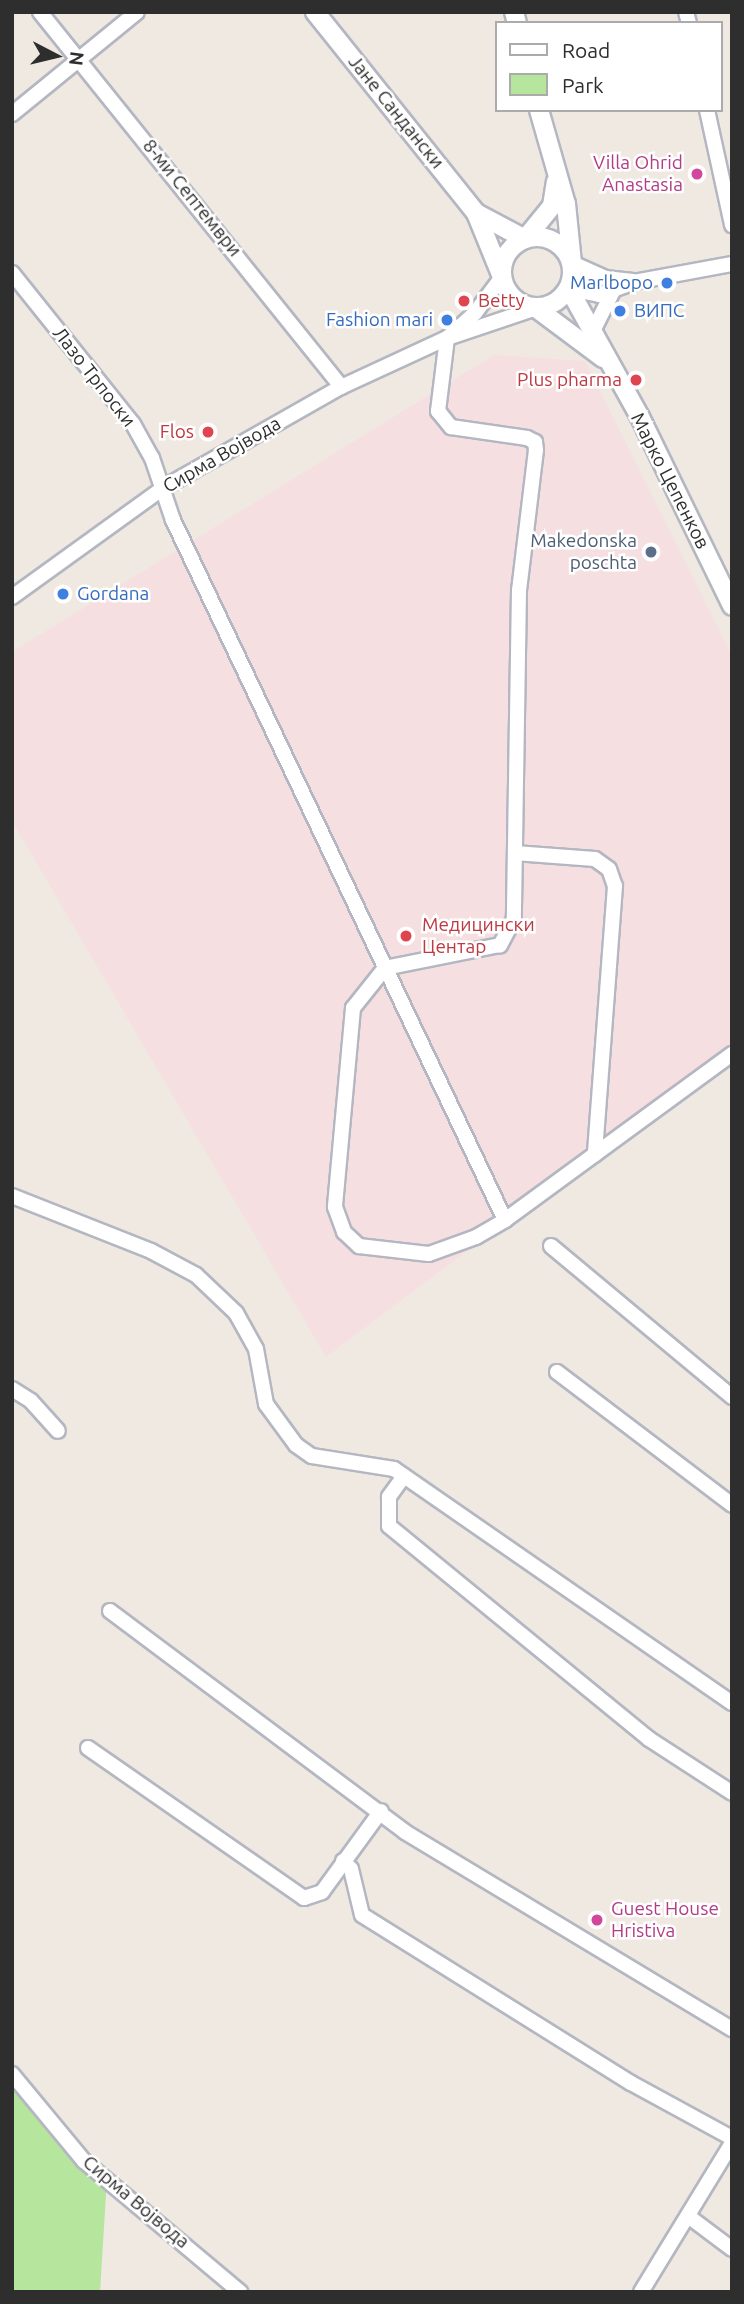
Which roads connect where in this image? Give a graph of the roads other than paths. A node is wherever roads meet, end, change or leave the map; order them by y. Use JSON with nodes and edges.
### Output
{"nodes":[{"id":1,"x":40,"y":12,"type":"edge"},
{"id":2,"x":137,"y":12,"type":"edge"},
{"id":3,"x":315,"y":12,"type":"edge"},
{"id":4,"x":78,"y":60,"type":"junction"},
{"id":5,"x":540,"y":112,"type":"edge"},
{"id":6,"x":707,"y":112,"type":"edge"},
{"id":7,"x":12,"y":114,"type":"edge"},
{"id":8,"x":557,"y":181,"type":"junction"},
{"id":9,"x":475,"y":213,"type":"junction"},
{"id":10,"x":732,"y":225,"type":"edge"},
{"id":11,"x":525,"y":239,"type":"junction"},
{"id":12,"x":572,"y":263,"type":"junction"},
{"id":13,"x":732,"y":264,"type":"edge"},
{"id":14,"x":12,"y":273,"type":"edge"},
{"id":15,"x":502,"y":277,"type":"junction"},
{"id":16,"x":634,"y":282,"type":"junction"},
{"id":17,"x":569,"y":289,"type":"junction"},
{"id":18,"x":613,"y":291,"type":"junction"},
{"id":19,"x":536,"y":308,"type":"junction"},
{"id":20,"x":593,"y":331,"type":"junction"},
{"id":21,"x":447,"y":338,"type":"junction"},
{"id":22,"x":604,"y":359,"type":"junction"},
{"id":23,"x":341,"y":387,"type":"junction"},
{"id":24,"x":163,"y":488,"type":"junction"},
{"id":25,"x":12,"y":597,"type":"edge"},
{"id":26,"x":732,"y":607,"type":"edge"},
{"id":27,"x":515,"y":853,"type":"junction"},
{"id":28,"x":385,"y":968,"type":"junction"},
{"id":29,"x":732,"y":1054,"type":"edge"},
{"id":30,"x":595,"y":1154,"type":"junction"},
{"id":31,"x":12,"y":1196,"type":"edge"},
{"id":32,"x":505,"y":1220,"type":"junction"},
{"id":33,"x":551,"y":1246,"type":"dead end"},
{"id":34,"x":557,"y":1372,"type":"dead end"},
{"id":35,"x":12,"y":1389,"type":"edge"},
{"id":36,"x":732,"y":1397,"type":"edge"},
{"id":37,"x":58,"y":1430,"type":"dead end"},
{"id":38,"x":404,"y":1476,"type":"junction"},
{"id":39,"x":732,"y":1505,"type":"edge"},
{"id":40,"x":110,"y":1611,"type":"dead end"},
{"id":41,"x":732,"y":1703,"type":"edge"},
{"id":42,"x":88,"y":1748,"type":"dead end"},
{"id":43,"x":732,"y":1793,"type":"edge"},
{"id":44,"x":381,"y":1811,"type":"junction"},
{"id":45,"x":343,"y":1861,"type":"junction"},
{"id":46,"x":732,"y":2029,"type":"edge"},
{"id":47,"x":12,"y":2074,"type":"edge"},
{"id":48,"x":732,"y":2137,"type":"edge"},
{"id":49,"x":732,"y":2143,"type":"edge"},
{"id":50,"x":688,"y":2216,"type":"junction"},
{"id":51,"x":732,"y":2249,"type":"edge"},
{"id":52,"x":240,"y":2292,"type":"edge"},
{"id":53,"x":640,"y":2292,"type":"edge"}],
"edges":[{"from":1,"to":4,"type":"street","name":"8-ми Септември"},
{"from":2,"to":4,"type":"street"},
{"from":3,"to":9,"type":"street","name":"Јане Сандански"},
{"from":4,"to":7,"type":"street"},
{"from":4,"to":23,"type":"street","name":"8-ми Септември"},
{"from":5,"to":8,"type":"street"},
{"from":6,"to":10,"type":"street"},
{"from":8,"to":11,"type":"street"},
{"from":8,"to":12,"type":"street"},
{"from":9,"to":11,"type":"street","name":"Јане Сандански"},
{"from":9,"to":15,"type":"street","name":"Јане Сандански"},
{"from":11,"to":12,"type":"street"},
{"from":11,"to":15,"type":"street"},
{"from":12,"to":16,"type":"street"},
{"from":12,"to":17,"type":"street"},
{"from":13,"to":16,"type":"street"},
{"from":14,"to":24,"type":"street","name":"Лазо Трпоски"},
{"from":15,"to":19,"type":"street"},
{"from":15,"to":21,"type":"street"},
{"from":16,"to":18,"type":"street"},
{"from":17,"to":18,"type":"street"},
{"from":17,"to":19,"type":"street"},
{"from":17,"to":20,"type":"street"},
{"from":18,"to":20,"type":"street"},
{"from":19,"to":21,"type":"street"},
{"from":19,"to":22,"type":"street"},
{"from":20,"to":22,"type":"street"},
{"from":21,"to":23,"type":"street","name":"Сирма Војвода"},
{"from":21,"to":27,"type":"street"},
{"from":22,"to":26,"type":"street","name":"Марко Цепенков"},
{"from":23,"to":24,"type":"street","name":"Сирма Војвода"},
{"from":24,"to":25,"type":"street","name":"Сирма Војвода"},
{"from":24,"to":28,"type":"street","name":"Лазо Трпоски"},
{"from":27,"to":28,"type":"street"},
{"from":27,"to":30,"type":"street"},
{"from":28,"to":32,"type":"street","name":"Лазо Трпоски"},
{"from":28,"to":32,"type":"street"},
{"from":29,"to":30,"type":"street"},
{"from":30,"to":32,"type":"street"},
{"from":31,"to":38,"type":"street"},
{"from":33,"to":36,"type":"street"},
{"from":34,"to":39,"type":"street"},
{"from":35,"to":37,"type":"street"},
{"from":38,"to":41,"type":"street"},
{"from":38,"to":43,"type":"street"},
{"from":40,"to":44,"type":"street"},
{"from":42,"to":45,"type":"street"},
{"from":44,"to":45,"type":"street"},
{"from":44,"to":46,"type":"street"},
{"from":45,"to":48,"type":"street"},
{"from":47,"to":52,"type":"street","name":"Сирма Војвода"},
{"from":49,"to":50,"type":"street"},
{"from":50,"to":51,"type":"street"},
{"from":50,"to":53,"type":"street"}]}
